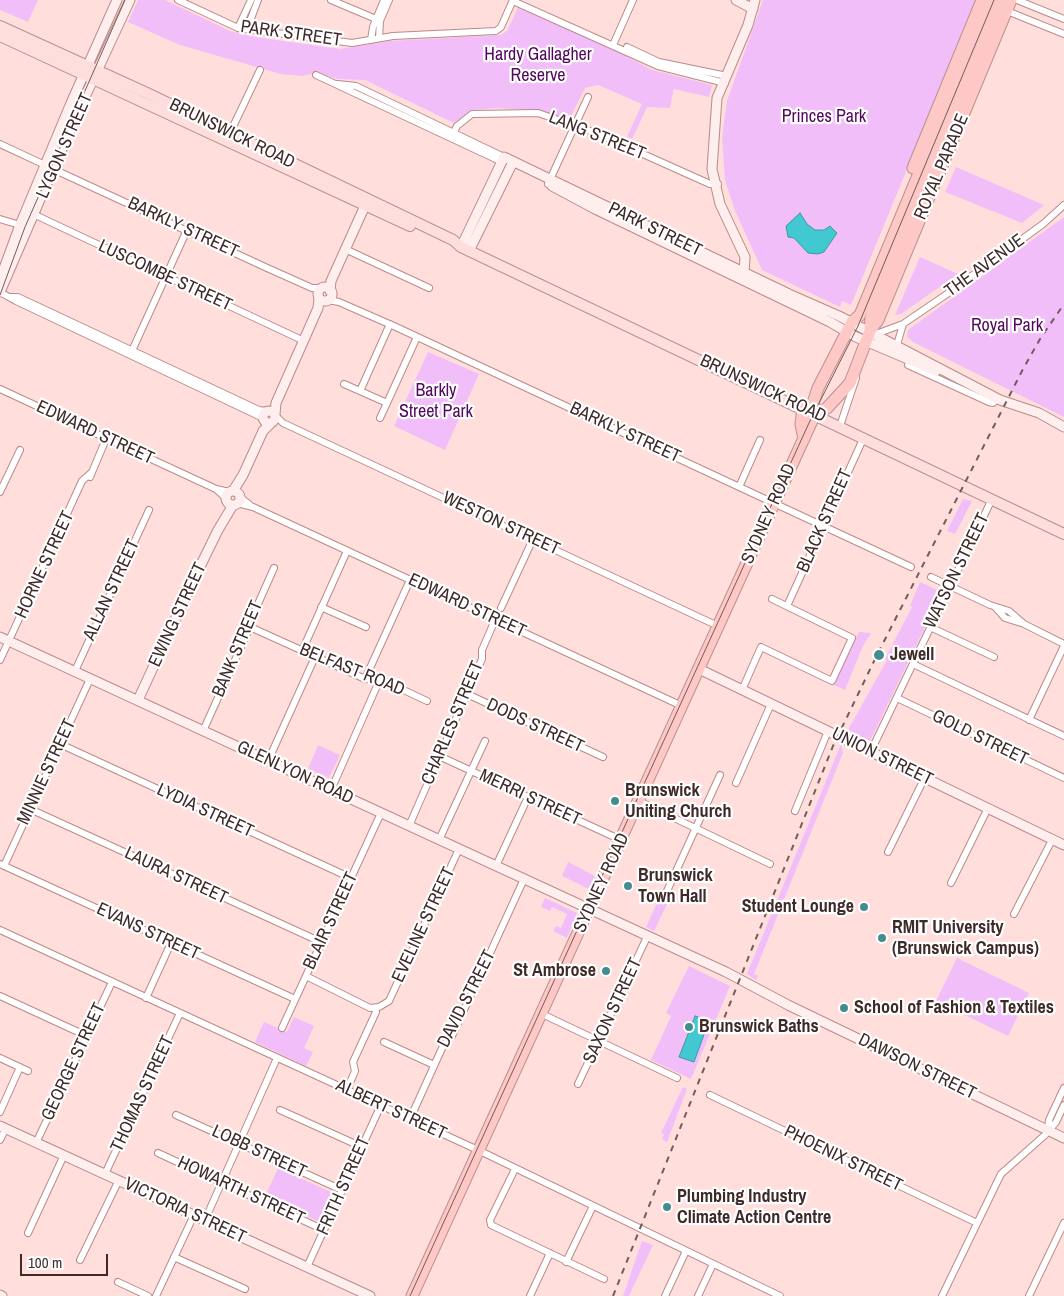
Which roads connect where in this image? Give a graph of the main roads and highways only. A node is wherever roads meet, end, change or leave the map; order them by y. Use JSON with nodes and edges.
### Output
{"nodes":[{"id":1,"x":982,"y":0,"type":"edge"},
{"id":2,"x":991,"y":0,"type":"edge"},
{"id":3,"x":1001,"y":0,"type":"edge"},
{"id":4,"x":1009,"y":5,"type":"edge"},
{"id":5,"x":0,"y":26,"type":"edge"},
{"id":6,"x":0,"y":36,"type":"edge"},
{"id":7,"x":97,"y":75,"type":"junction"},
{"id":8,"x":966,"y":97,"type":"junction"},
{"id":9,"x":942,"y":108,"type":"junction"},
{"id":10,"x":924,"y":173,"type":"junction"},
{"id":11,"x":893,"y":248,"type":"junction"},
{"id":12,"x":803,"y":408,"type":"junction"},
{"id":13,"x":815,"y":414,"type":"junction"},
{"id":14,"x":804,"y":439,"type":"junction"},
{"id":15,"x":1064,"y":534,"type":"edge"},
{"id":16,"x":412,"y":1296,"type":"edge"}],
"edges":[{"from":1,"to":9,"type":"highway","name":"ROYAL PARADE"},
{"from":2,"to":9,"type":"highway","name":"ROYAL PARADE"},
{"from":3,"to":8,"type":"highway","name":"ROYAL PARADE"},
{"from":4,"to":8,"type":"highway","name":"ROYAL PARADE"},
{"from":5,"to":7,"type":"main road","name":"BRUNSWICK ROAD"},
{"from":6,"to":7,"type":"main road","name":"BRUNSWICK ROAD"},
{"from":7,"to":12,"type":"main road","name":"BRUNSWICK ROAD"},
{"from":8,"to":10,"type":"highway","name":"ROYAL PARADE"},
{"from":9,"to":10,"type":"highway","name":"ROYAL PARADE"},
{"from":10,"to":11,"type":"highway","name":"ROYAL PARADE"},
{"from":10,"to":11,"type":"highway","name":"ROYAL PARADE"},
{"from":11,"to":13,"type":"highway","name":"ROYAL PARADE"},
{"from":11,"to":13,"type":"highway","name":"ROYAL PARADE"},
{"from":12,"to":13,"type":"main road","name":"BRUNSWICK ROAD"},
{"from":12,"to":14,"type":"highway"},
{"from":13,"to":14,"type":"highway","name":"SYDNEY ROAD"},
{"from":13,"to":15,"type":"main road","name":"BRUNSWICK ROAD"},
{"from":14,"to":16,"type":"highway","name":"SYDNEY ROAD"}]}
